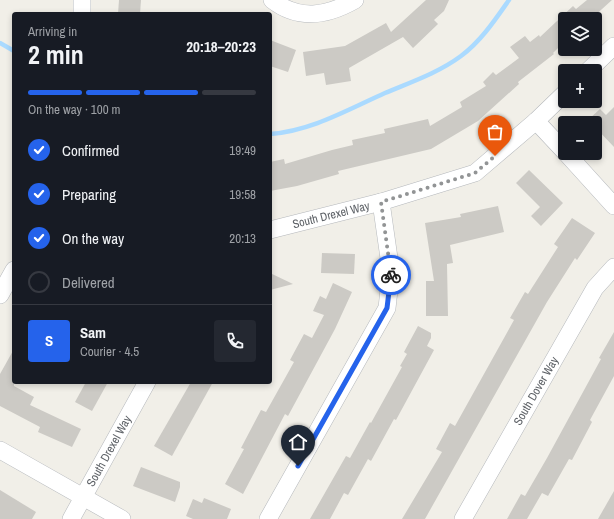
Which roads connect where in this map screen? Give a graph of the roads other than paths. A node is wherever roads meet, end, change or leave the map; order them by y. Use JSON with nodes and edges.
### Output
{"nodes":[{"id":1,"x":82,"y":0,"type":"edge"},
{"id":2,"x":272,"y":0,"type":"edge"},
{"id":3,"x":348,"y":4,"type":"edge"},
{"id":4,"x":82,"y":12,"type":"edge"},
{"id":5,"x":614,"y":46,"type":"edge"},
{"id":6,"x":595,"y":64,"type":"edge"},
{"id":7,"x":558,"y":100,"type":"edge"},
{"id":8,"x":536,"y":120,"type":"junction"},
{"id":9,"x":558,"y":145,"type":"edge"},
{"id":10,"x":571,"y":160,"type":"edge"},
{"id":11,"x":381,"y":202,"type":"junction"},
{"id":12,"x":614,"y":206,"type":"edge"},
{"id":13,"x":272,"y":229,"type":"edge"},
{"id":14,"x":614,"y":267,"type":"edge"},
{"id":15,"x":12,"y":274,"type":"edge"},
{"id":16,"x":0,"y":295,"type":"edge"},
{"id":17,"x":147,"y":384,"type":"edge"},
{"id":18,"x":0,"y":450,"type":"edge"},
{"id":19,"x":83,"y":497,"type":"junction"},
{"id":20,"x":71,"y":519,"type":"edge"},
{"id":21,"x":122,"y":519,"type":"edge"},
{"id":22,"x":268,"y":519,"type":"edge"},
{"id":23,"x":463,"y":519,"type":"edge"}],
"edges":[{"from":1,"to":4,"type":"street"},
{"from":2,"to":3,"type":"street"},
{"from":5,"to":6,"type":"street"},
{"from":7,"to":8,"type":"street","name":"South Drexel Way"},
{"from":8,"to":9,"type":"street"},
{"from":8,"to":11,"type":"street","name":"South Drexel Way"},
{"from":10,"to":12,"type":"street"},
{"from":11,"to":13,"type":"street","name":"South Drexel Way"},
{"from":11,"to":22,"type":"street"},
{"from":14,"to":23,"type":"street","name":"South Dover Way"},
{"from":15,"to":16,"type":"street"},
{"from":17,"to":19,"type":"street","name":"South Drexel Way"},
{"from":18,"to":19,"type":"street"},
{"from":19,"to":20,"type":"street","name":"South Drexel Way"},
{"from":19,"to":21,"type":"street"}]}
